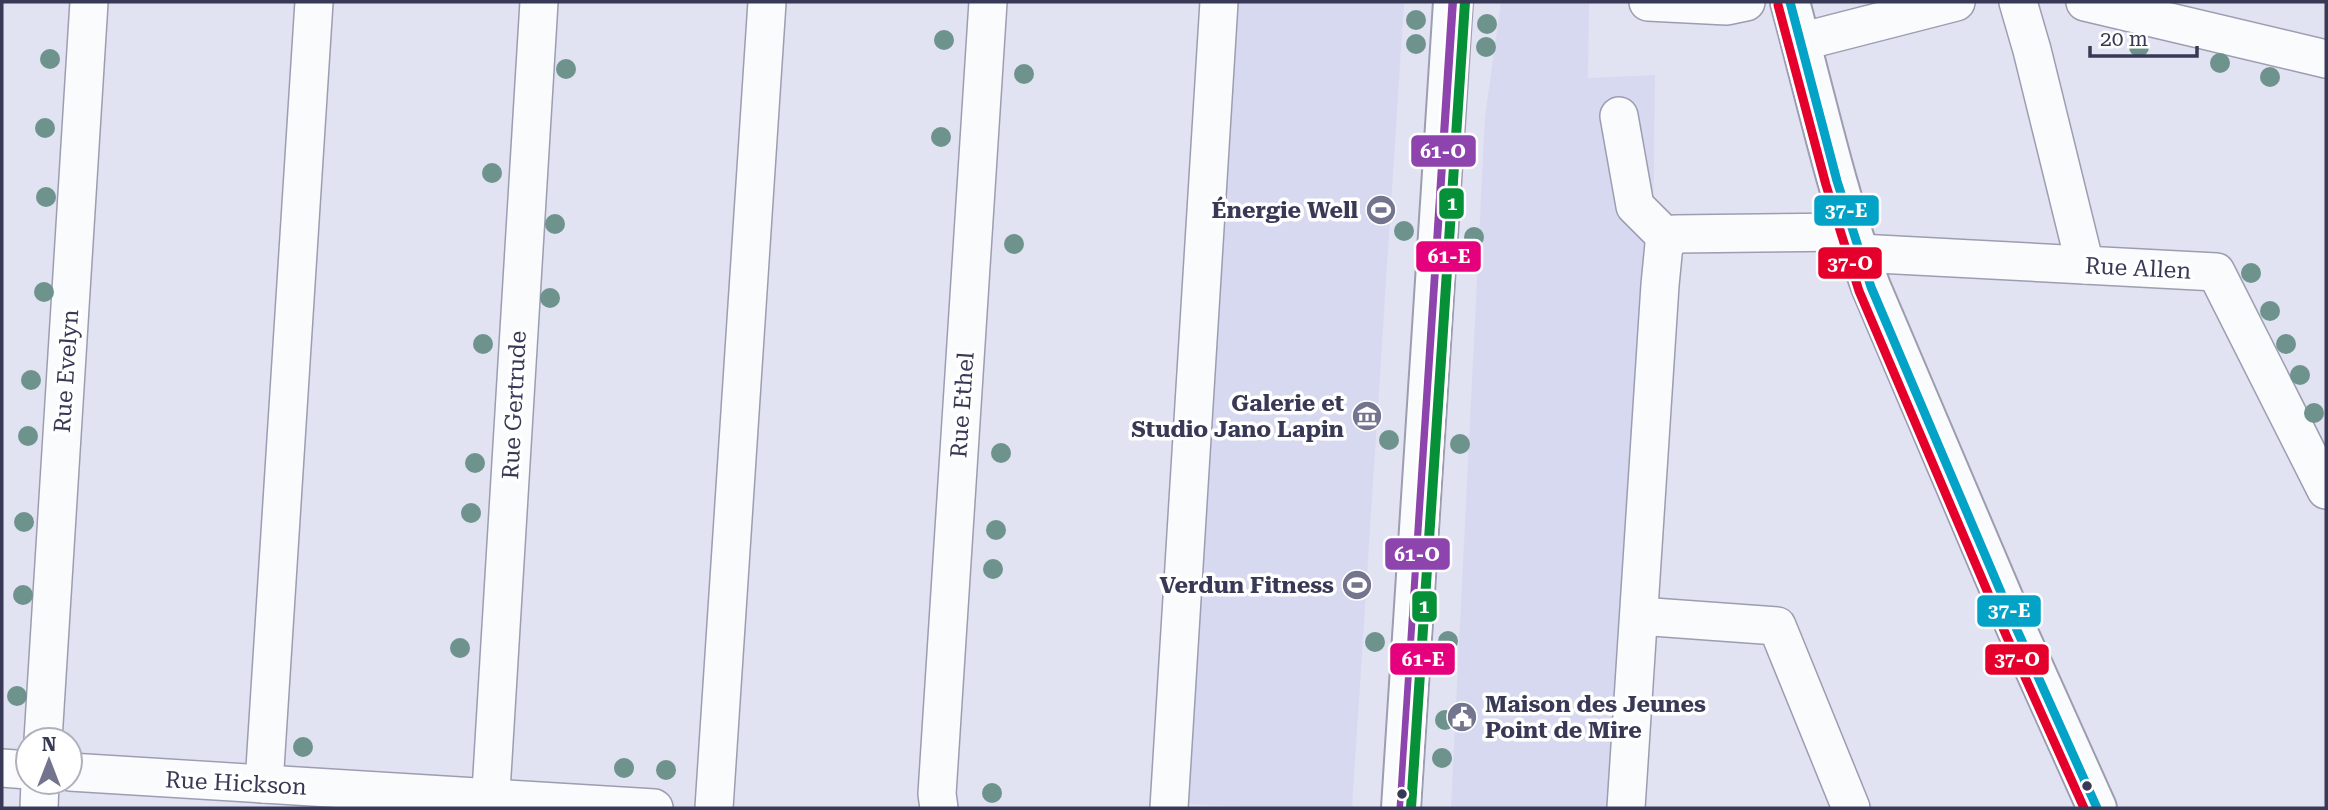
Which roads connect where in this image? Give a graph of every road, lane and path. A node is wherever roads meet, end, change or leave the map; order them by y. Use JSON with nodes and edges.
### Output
{"nodes":[{"id":1,"x":89,"y":2,"type":"edge"},
{"id":2,"x":314,"y":2,"type":"edge"},
{"id":3,"x":539,"y":2,"type":"edge"},
{"id":4,"x":767,"y":2,"type":"edge"},
{"id":5,"x":988,"y":2,"type":"edge"},
{"id":6,"x":1219,"y":2,"type":"edge"},
{"id":7,"x":1453,"y":2,"type":"edge"},
{"id":8,"x":1648,"y":2,"type":"edge"},
{"id":9,"x":1746,"y":2,"type":"edge"},
{"id":10,"x":1790,"y":2,"type":"edge"},
{"id":11,"x":1956,"y":2,"type":"edge"},
{"id":12,"x":2018,"y":2,"type":"edge"},
{"id":13,"x":2085,"y":2,"type":"edge"},
{"id":14,"x":1800,"y":42,"type":"junction"},
{"id":15,"x":2326,"y":59,"type":"edge"},
{"id":16,"x":1619,"y":116,"type":"dead end"},
{"id":17,"x":1669,"y":240,"type":"junction"},
{"id":18,"x":1855,"y":243,"type":"junction"},
{"id":19,"x":2085,"y":265,"type":"junction"},
{"id":20,"x":2326,"y":490,"type":"edge"},
{"id":21,"x":1639,"y":616,"type":"junction"},
{"id":22,"x":44,"y":726,"type":"edge"},
{"id":23,"x":84,"y":773,"type":"edge"},
{"id":24,"x":264,"y":784,"type":"junction"},
{"id":25,"x":490,"y":804,"type":"edge"},
{"id":26,"x":654,"y":808,"type":"edge"},
{"id":27,"x":715,"y":808,"type":"edge"},
{"id":28,"x":939,"y":808,"type":"edge"},
{"id":29,"x":1169,"y":808,"type":"edge"},
{"id":30,"x":1401,"y":808,"type":"edge"},
{"id":31,"x":1626,"y":808,"type":"edge"},
{"id":32,"x":1851,"y":808,"type":"edge"},
{"id":33,"x":2096,"y":808,"type":"edge"}],
"edges":[{"from":1,"to":22,"type":"street","name":"Rue Evelyn"},
{"from":2,"to":24,"type":"street"},
{"from":3,"to":25,"type":"street","name":"Rue Gertrude"},
{"from":4,"to":27,"type":"street"},
{"from":5,"to":28,"type":"street","name":"Rue Ethel"},
{"from":6,"to":29,"type":"street"},
{"from":7,"to":30,"type":"main road"},
{"from":8,"to":9,"type":"street"},
{"from":10,"to":14,"type":"main road"},
{"from":11,"to":14,"type":"street"},
{"from":12,"to":19,"type":"street"},
{"from":13,"to":15,"type":"street"},
{"from":14,"to":18,"type":"main road"},
{"from":16,"to":17,"type":"street"},
{"from":17,"to":18,"type":"street","name":"Rue Allen"},
{"from":17,"to":21,"type":"street"},
{"from":18,"to":19,"type":"street","name":"Rue Allen"},
{"from":18,"to":33,"type":"main road"},
{"from":19,"to":20,"type":"street","name":"Rue Allen"},
{"from":21,"to":31,"type":"street"},
{"from":21,"to":32,"type":"street"},
{"from":23,"to":24,"type":"street","name":"Rue Hickson"},
{"from":24,"to":25,"type":"street","name":"Rue Hickson"},
{"from":25,"to":26,"type":"street","name":"Rue Hickson"}]}
